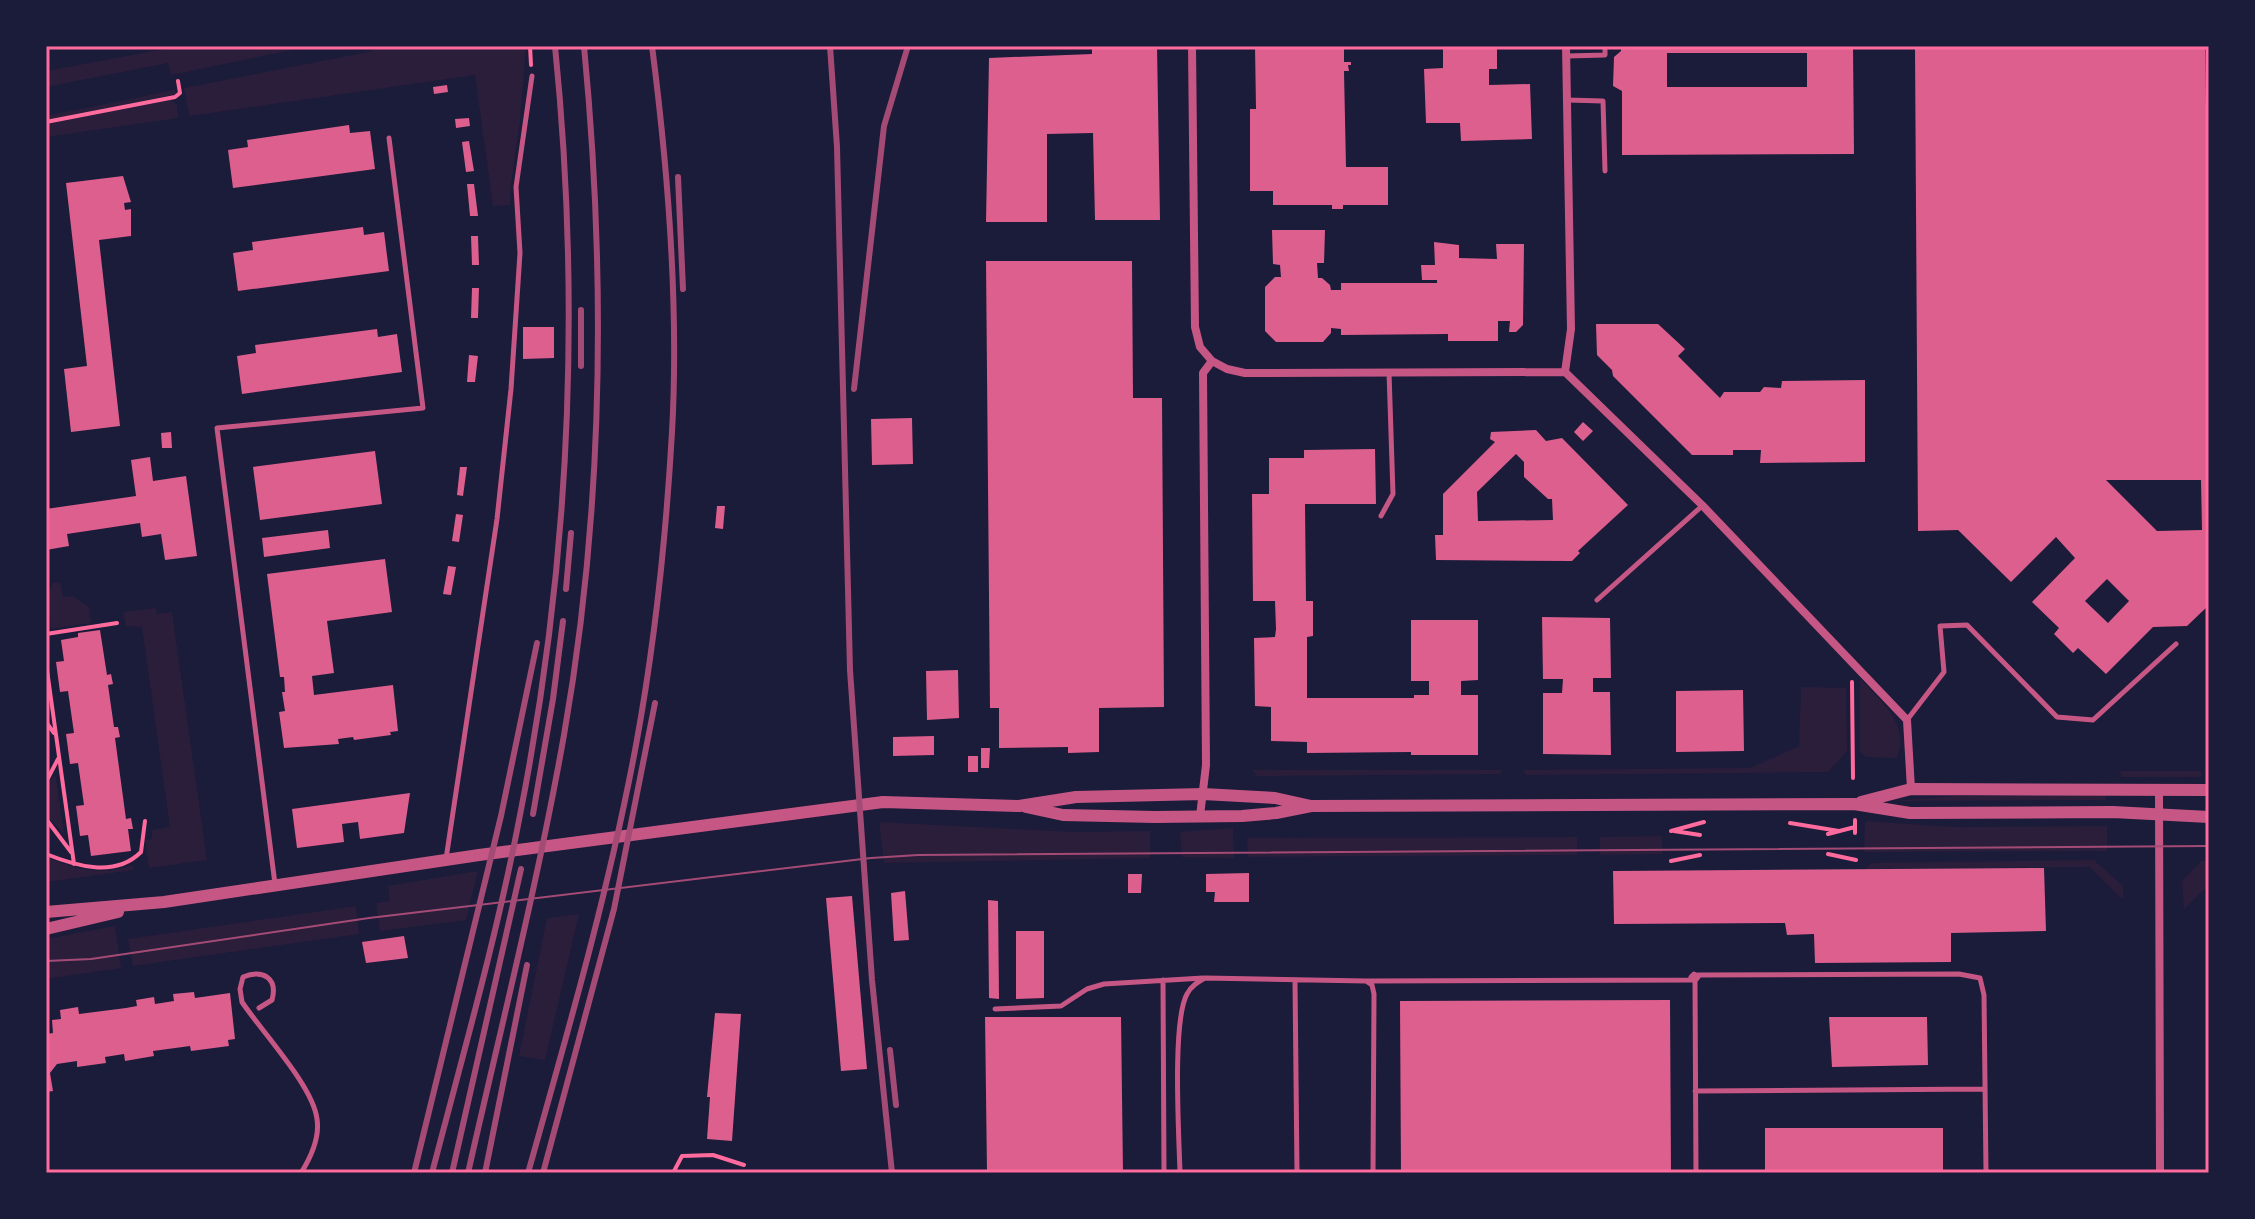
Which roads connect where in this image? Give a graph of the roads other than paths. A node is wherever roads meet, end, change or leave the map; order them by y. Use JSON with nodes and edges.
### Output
{"nodes":[{"id":1,"x":1192,"y":46,"type":"edge"},
{"id":2,"x":1605,"y":46,"type":"edge"},
{"id":3,"x":1566,"y":51,"type":"edge"},
{"id":4,"x":532,"y":76,"type":"dead end"},
{"id":5,"x":1567,"y":100,"type":"junction"},
{"id":6,"x":389,"y":138,"type":"dead end"},
{"id":7,"x":1605,"y":171,"type":"dead end"},
{"id":8,"x":1212,"y":361,"type":"junction"},
{"id":9,"x":1389,"y":372,"type":"junction"},
{"id":10,"x":1565,"y":372,"type":"junction"},
{"id":11,"x":1702,"y":505,"type":"junction"},
{"id":12,"x":1381,"y":516,"type":"dead end"},
{"id":13,"x":1597,"y":600,"type":"dead end"},
{"id":14,"x":2176,"y":644,"type":"dead end"},
{"id":15,"x":1907,"y":720,"type":"junction"},
{"id":16,"x":1911,"y":789,"type":"junction"},
{"id":17,"x":2159,"y":789,"type":"junction"},
{"id":18,"x":2209,"y":790,"type":"edge"},
{"id":19,"x":1203,"y":794,"type":"junction"},
{"id":20,"x":1854,"y":804,"type":"junction"},
{"id":21,"x":1019,"y":806,"type":"junction"},
{"id":22,"x":1311,"y":806,"type":"junction"},
{"id":23,"x":2159,"y":813,"type":"junction"},
{"id":24,"x":1200,"y":816,"type":"junction"},
{"id":25,"x":2209,"y":817,"type":"edge"},
{"id":26,"x":445,"y":860,"type":"junction"},
{"id":27,"x":275,"y":885,"type":"junction"},
{"id":28,"x":164,"y":902,"type":"junction"},
{"id":29,"x":46,"y":912,"type":"edge"},
{"id":30,"x":46,"y":929,"type":"edge"},
{"id":31,"x":1205,"y":978,"type":"junction"},
{"id":32,"x":1695,"y":979,"type":"junction"},
{"id":33,"x":1163,"y":980,"type":"junction"},
{"id":34,"x":1295,"y":980,"type":"junction"},
{"id":35,"x":1366,"y":981,"type":"junction"},
{"id":36,"x":259,"y":1008,"type":"dead end"},
{"id":37,"x":995,"y":1009,"type":"dead end"},
{"id":38,"x":1985,"y":1089,"type":"junction"},
{"id":39,"x":1695,"y":1091,"type":"junction"},
{"id":40,"x":301,"y":1173,"type":"edge"},
{"id":41,"x":1164,"y":1173,"type":"edge"},
{"id":42,"x":1180,"y":1173,"type":"edge"},
{"id":43,"x":1297,"y":1173,"type":"edge"},
{"id":44,"x":1373,"y":1173,"type":"edge"},
{"id":45,"x":1696,"y":1173,"type":"edge"},
{"id":46,"x":1986,"y":1173,"type":"edge"},
{"id":47,"x":2160,"y":1173,"type":"edge"}],
"edges":[{"from":1,"to":8,"type":"street"},
{"from":2,"to":3,"type":"lane"},
{"from":3,"to":5,"type":"street"},
{"from":4,"to":26,"type":"lane"},
{"from":5,"to":7,"type":"lane"},
{"from":5,"to":10,"type":"street"},
{"from":6,"to":27,"type":"lane"},
{"from":8,"to":9,"type":"street"},
{"from":8,"to":19,"type":"street"},
{"from":9,"to":10,"type":"street"},
{"from":9,"to":12,"type":"lane"},
{"from":10,"to":11,"type":"street"},
{"from":11,"to":13,"type":"lane"},
{"from":11,"to":15,"type":"street"},
{"from":14,"to":15,"type":"lane"},
{"from":15,"to":16,"type":"street"},
{"from":16,"to":17,"type":"street"},
{"from":16,"to":20,"type":"street"},
{"from":17,"to":18,"type":"street"},
{"from":17,"to":23,"type":"street"},
{"from":19,"to":21,"type":"street"},
{"from":19,"to":22,"type":"street"},
{"from":19,"to":24,"type":"street"},
{"from":20,"to":22,"type":"street"},
{"from":20,"to":23,"type":"street"},
{"from":21,"to":24,"type":"street"},
{"from":21,"to":26,"type":"street"},
{"from":22,"to":24,"type":"street"},
{"from":23,"to":25,"type":"street"},
{"from":23,"to":47,"type":"street"},
{"from":26,"to":27,"type":"street"},
{"from":27,"to":28,"type":"street"},
{"from":28,"to":29,"type":"street"},
{"from":28,"to":30,"type":"street"},
{"from":31,"to":33,"type":"lane"},
{"from":31,"to":34,"type":"lane"},
{"from":31,"to":42,"type":"lane"},
{"from":32,"to":35,"type":"lane"},
{"from":32,"to":38,"type":"lane"},
{"from":32,"to":39,"type":"lane"},
{"from":33,"to":37,"type":"lane"},
{"from":33,"to":41,"type":"lane"},
{"from":34,"to":35,"type":"lane"},
{"from":34,"to":43,"type":"lane"},
{"from":35,"to":44,"type":"lane"},
{"from":36,"to":40,"type":"lane"},
{"from":38,"to":39,"type":"lane"},
{"from":38,"to":46,"type":"lane"},
{"from":39,"to":45,"type":"lane"}]}
